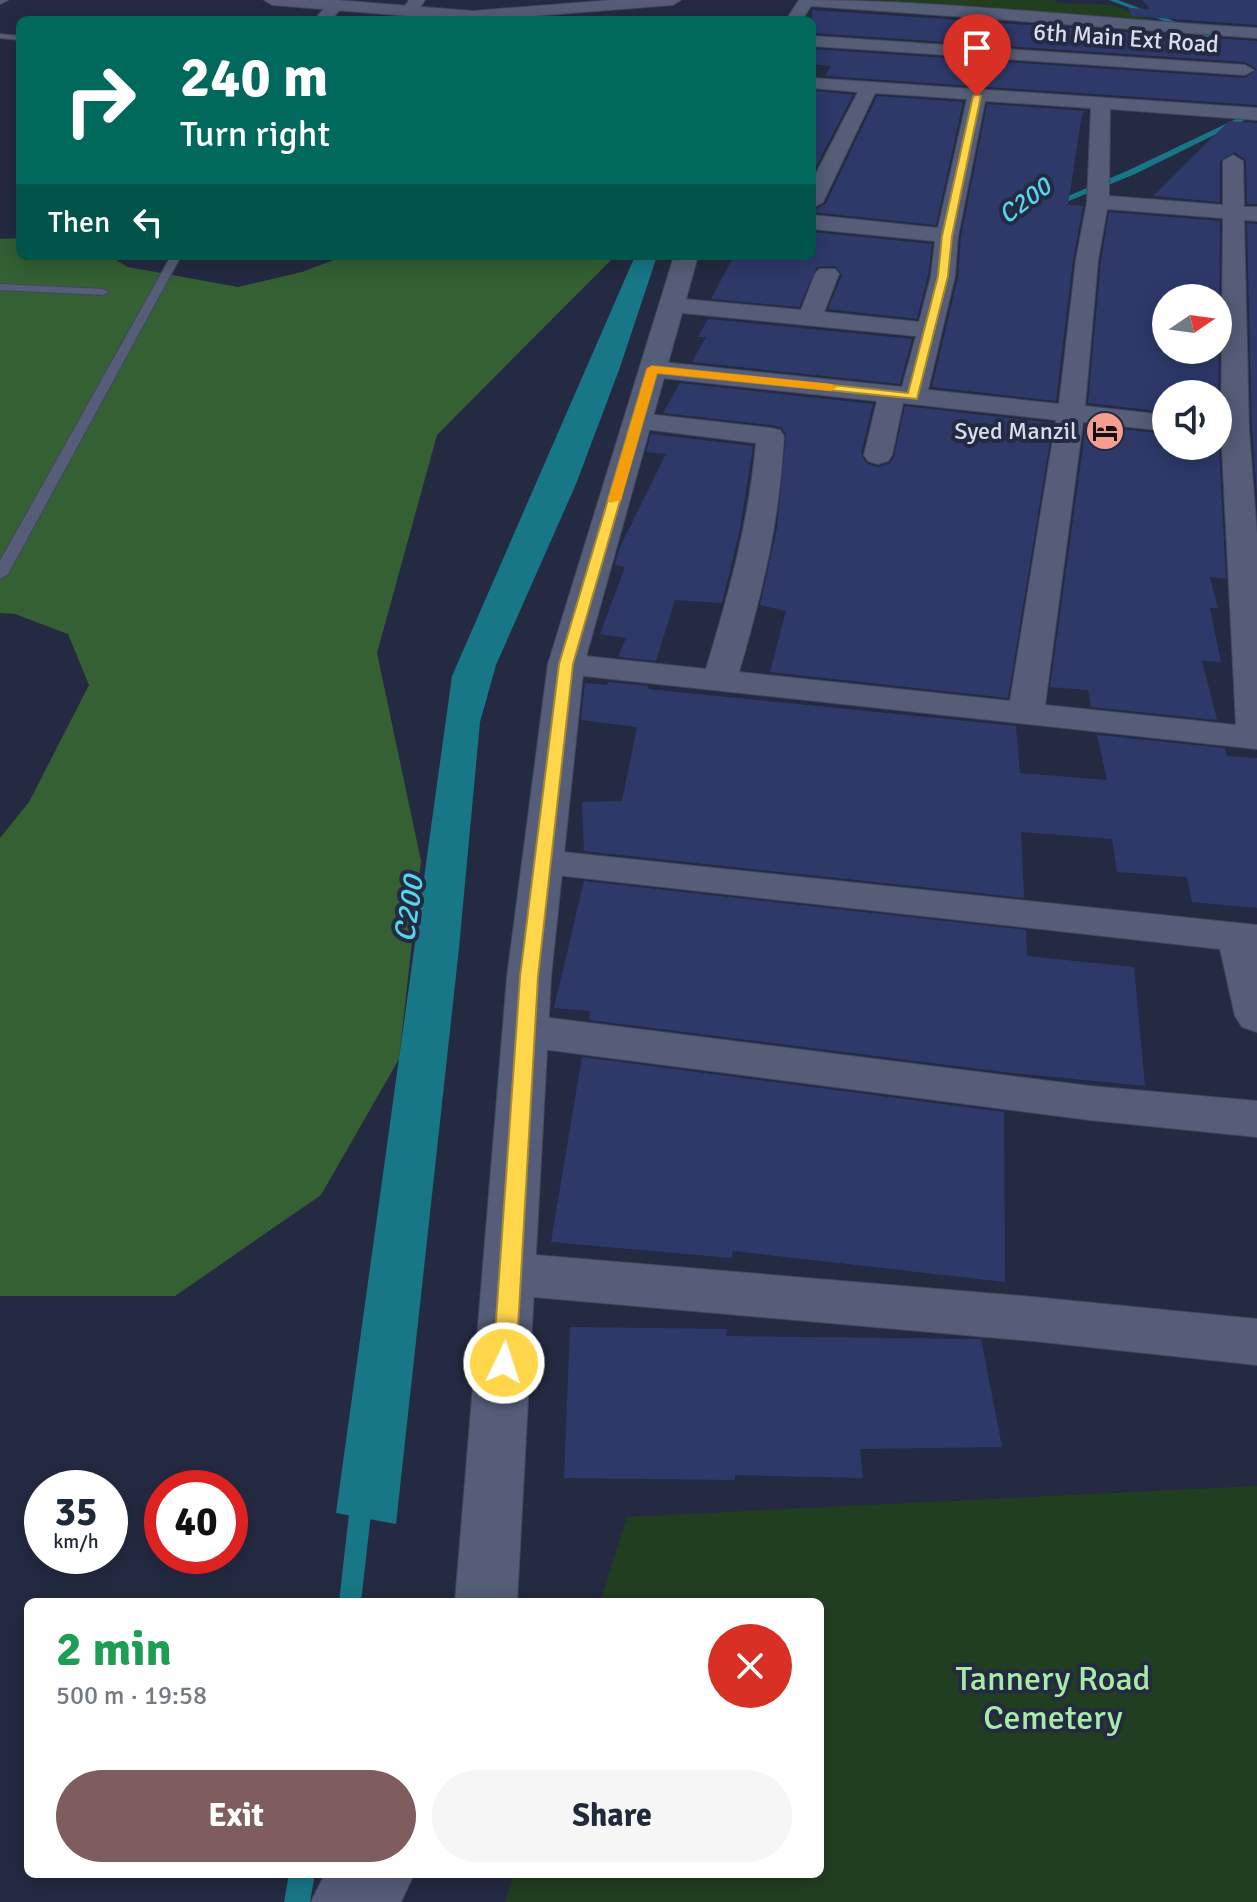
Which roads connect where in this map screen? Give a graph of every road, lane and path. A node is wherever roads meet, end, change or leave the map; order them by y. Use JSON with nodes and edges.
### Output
{"nodes":[{"id":1,"x":272,"y":0,"type":"edge"},
{"id":2,"x":673,"y":0,"type":"edge"},
{"id":3,"x":793,"y":0,"type":"edge"},
{"id":4,"x":806,"y":1,"type":"edge"},
{"id":5,"x":633,"y":2,"type":"edge"},
{"id":6,"x":866,"y":2,"type":"edge"},
{"id":7,"x":339,"y":3,"type":"edge"},
{"id":8,"x":413,"y":6,"type":"edge"},
{"id":9,"x":521,"y":11,"type":"edge"},
{"id":10,"x":1257,"y":33,"type":"edge"},
{"id":11,"x":816,"y":41,"type":"edge"},
{"id":12,"x":1243,"y":58,"type":"dead end"},
{"id":13,"x":816,"y":83,"type":"edge"},
{"id":14,"x":869,"y":87,"type":"junction"},
{"id":15,"x":977,"y":96,"type":"junction"},
{"id":16,"x":1101,"y":103,"type":"junction"},
{"id":17,"x":1248,"y":114,"type":"edge"},
{"id":18,"x":824,"y":127,"type":"dead end"},
{"id":19,"x":849,"y":129,"type":"junction"},
{"id":20,"x":1233,"y":161,"type":"dead end"},
{"id":21,"x":820,"y":169,"type":"edge"},
{"id":22,"x":1099,"y":191,"type":"junction"},
{"id":23,"x":1246,"y":213,"type":"edge"},
{"id":24,"x":816,"y":223,"type":"edge"},
{"id":25,"x":945,"y":255,"type":"junction"},
{"id":26,"x":174,"y":260,"type":"edge"},
{"id":27,"x":685,"y":260,"type":"edge"},
{"id":28,"x":827,"y":274,"type":"dead end"},
{"id":29,"x":0,"y":287,"type":"edge"},
{"id":30,"x":103,"y":292,"type":"dead end"},
{"id":31,"x":672,"y":305,"type":"junction"},
{"id":32,"x":810,"y":318,"type":"junction"},
{"id":33,"x":930,"y":330,"type":"junction"},
{"id":34,"x":652,"y":369,"type":"junction"},
{"id":35,"x":903,"y":395,"type":"junction"},
{"id":36,"x":1071,"y":413,"type":"junction"},
{"id":37,"x":638,"y":421,"type":"junction"},
{"id":38,"x":1152,"y":422,"type":"edge"},
{"id":39,"x":1237,"y":430,"type":"edge"},
{"id":40,"x":878,"y":455,"type":"dead end"},
{"id":41,"x":0,"y":574,"type":"edge"},
{"id":42,"x":566,"y":664,"type":"junction"},
{"id":43,"x":719,"y":681,"type":"junction"},
{"id":44,"x":1026,"y":714,"type":"junction"},
{"id":45,"x":1256,"y":738,"type":"edge"},
{"id":46,"x":543,"y":863,"type":"junction"},
{"id":47,"x":1247,"y":938,"type":"edge"},
{"id":48,"x":1257,"y":1016,"type":"edge"},
{"id":49,"x":526,"y":1031,"type":"junction"},
{"id":50,"x":1257,"y":1119,"type":"edge"},
{"id":51,"x":511,"y":1274,"type":"junction"},
{"id":52,"x":1257,"y":1342,"type":"edge"},
{"id":53,"x":486,"y":1598,"type":"edge"},
{"id":54,"x":374,"y":1878,"type":"edge"},
{"id":55,"x":347,"y":1902,"type":"edge"}],
"edges":[{"from":1,"to":7,"type":"street"},
{"from":2,"to":5,"type":"street"},
{"from":3,"to":4,"type":"street"},
{"from":4,"to":6,"type":"street"},
{"from":5,"to":9,"type":"street"},
{"from":6,"to":10,"type":"street"},
{"from":7,"to":8,"type":"street"},
{"from":8,"to":9,"type":"street"},
{"from":11,"to":12,"type":"street","name":"6th Main Ext Road"},
{"from":13,"to":14,"type":"street"},
{"from":14,"to":15,"type":"street"},
{"from":14,"to":19,"type":"street"},
{"from":15,"to":16,"type":"street"},
{"from":15,"to":25,"type":"street"},
{"from":16,"to":17,"type":"street"},
{"from":16,"to":22,"type":"street"},
{"from":18,"to":19,"type":"street"},
{"from":19,"to":21,"type":"street"},
{"from":20,"to":23,"type":"street"},
{"from":22,"to":23,"type":"street"},
{"from":22,"to":36,"type":"street"},
{"from":23,"to":39,"type":"street"},
{"from":24,"to":25,"type":"street"},
{"from":25,"to":33,"type":"street"},
{"from":26,"to":41,"type":"lane"},
{"from":27,"to":31,"type":"street"},
{"from":28,"to":32,"type":"street"},
{"from":29,"to":30,"type":"lane"},
{"from":31,"to":32,"type":"street"},
{"from":31,"to":34,"type":"street"},
{"from":32,"to":33,"type":"street"},
{"from":33,"to":35,"type":"street"},
{"from":34,"to":35,"type":"street"},
{"from":34,"to":37,"type":"street"},
{"from":35,"to":36,"type":"street"},
{"from":35,"to":40,"type":"street"},
{"from":36,"to":38,"type":"street"},
{"from":36,"to":44,"type":"street"},
{"from":37,"to":42,"type":"street"},
{"from":37,"to":43,"type":"street"},
{"from":39,"to":45,"type":"street"},
{"from":42,"to":43,"type":"street"},
{"from":42,"to":46,"type":"street"},
{"from":43,"to":44,"type":"street"},
{"from":44,"to":45,"type":"street"},
{"from":46,"to":47,"type":"street"},
{"from":46,"to":49,"type":"street"},
{"from":47,"to":48,"type":"street"},
{"from":49,"to":50,"type":"street"},
{"from":49,"to":51,"type":"street"},
{"from":51,"to":52,"type":"street"},
{"from":51,"to":53,"type":"street"},
{"from":54,"to":55,"type":"street"}]}
